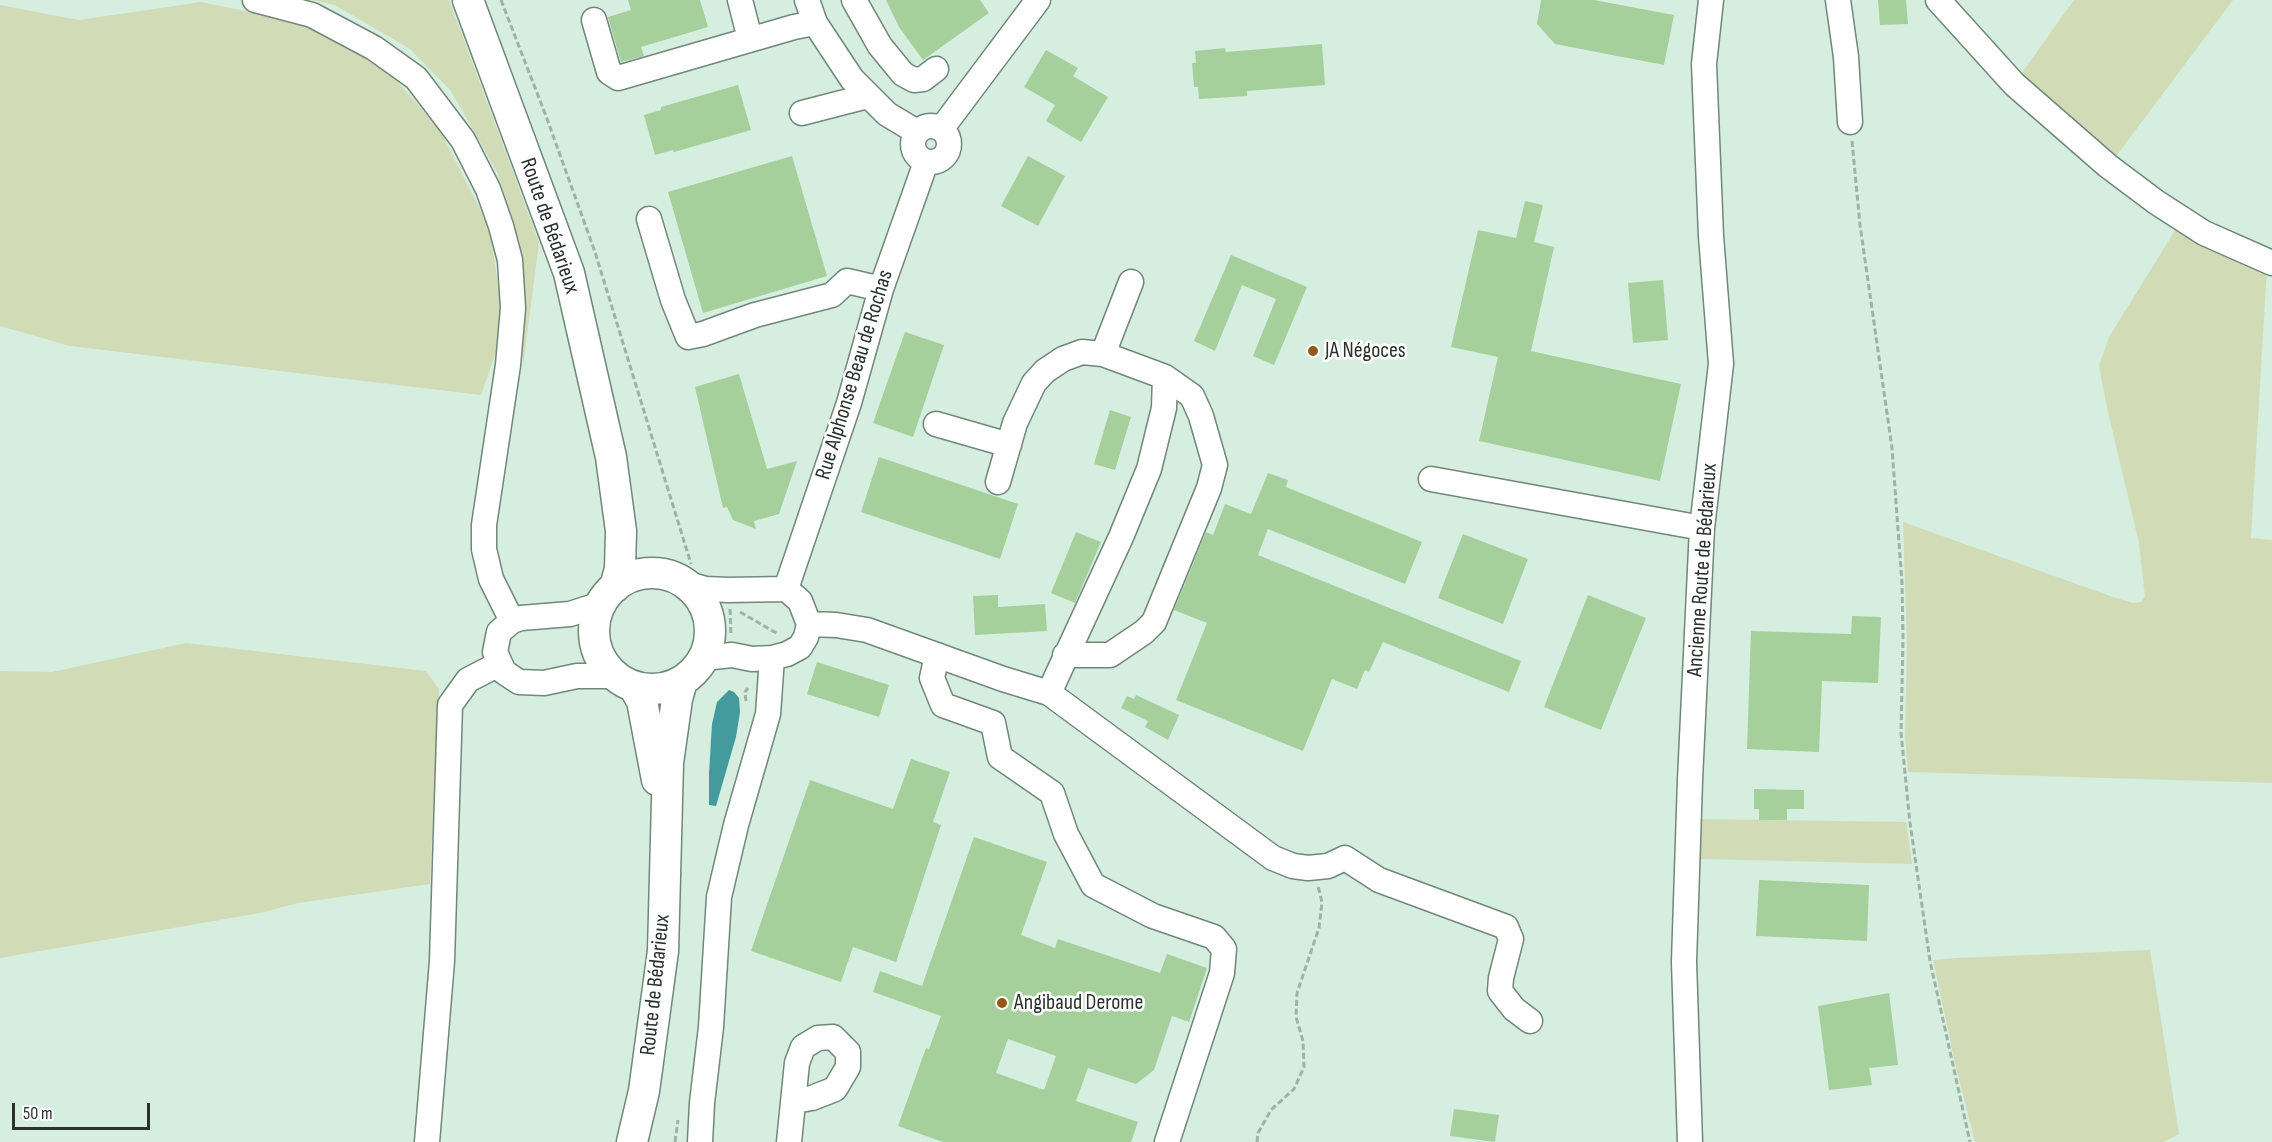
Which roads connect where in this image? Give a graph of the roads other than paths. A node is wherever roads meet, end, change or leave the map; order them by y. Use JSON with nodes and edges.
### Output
{"nodes":[{"id":1,"x":255,"y":0,"type":"edge"},
{"id":2,"x":468,"y":0,"type":"edge"},
{"id":3,"x":740,"y":0,"type":"edge"},
{"id":4,"x":807,"y":0,"type":"edge"},
{"id":5,"x":854,"y":0,"type":"edge"},
{"id":6,"x":1038,"y":0,"type":"edge"},
{"id":7,"x":1711,"y":0,"type":"edge"},
{"id":8,"x":1838,"y":0,"type":"edge"},
{"id":9,"x":1938,"y":0,"type":"edge"},
{"id":10,"x":594,"y":20,"type":"dead end"},
{"id":11,"x":815,"y":23,"type":"junction"},
{"id":12,"x":750,"y":39,"type":"junction"},
{"id":13,"x":936,"y":69,"type":"dead end"},
{"id":14,"x":868,"y":96,"type":"junction"},
{"id":15,"x":802,"y":113,"type":"dead end"},
{"id":16,"x":1850,"y":122,"type":"road end"},
{"id":17,"x":942,"y":128,"type":"junction"},
{"id":18,"x":917,"y":132,"type":"junction"},
{"id":19,"x":926,"y":162,"type":"junction"},
{"id":20,"x":649,"y":219,"type":"dead end"},
{"id":21,"x":2272,"y":263,"type":"edge"},
{"id":22,"x":1131,"y":282,"type":"dead end"},
{"id":23,"x":881,"y":289,"type":"junction"},
{"id":24,"x":1103,"y":354,"type":"junction"},
{"id":25,"x":1166,"y":377,"type":"junction"},
{"id":26,"x":936,"y":424,"type":"dead end"},
{"id":27,"x":1009,"y":445,"type":"junction"},
{"id":28,"x":611,"y":457,"type":"junction"},
{"id":29,"x":1431,"y":479,"type":"dead end"},
{"id":30,"x":999,"y":482,"type":"dead end"},
{"id":31,"x":1702,"y":528,"type":"junction"},
{"id":32,"x":679,"y":575,"type":"junction"},
{"id":33,"x":786,"y":589,"type":"junction"},
{"id":34,"x":608,"y":595,"type":"junction"},
{"id":35,"x":512,"y":621,"type":"junction"},
{"id":36,"x":809,"y":624,"type":"junction"},
{"id":37,"x":937,"y":655,"type":"junction"},
{"id":38,"x":1065,"y":655,"type":"junction"},
{"id":39,"x":703,"y":658,"type":"junction"},
{"id":40,"x":772,"y":658,"type":"junction"},
{"id":41,"x":499,"y":664,"type":"junction"},
{"id":42,"x":624,"y":681,"type":"junction"},
{"id":43,"x":681,"y":681,"type":"junction"},
{"id":44,"x":1049,"y":693,"type":"junction"},
{"id":45,"x":666,"y":827,"type":"junction"},
{"id":46,"x":1530,"y":1021,"type":"dead end"},
{"id":47,"x":794,"y":1101,"type":"dead end"},
{"id":48,"x":427,"y":1142,"type":"edge"},
{"id":49,"x":632,"y":1142,"type":"edge"},
{"id":50,"x":700,"y":1142,"type":"edge"},
{"id":51,"x":789,"y":1142,"type":"edge"},
{"id":52,"x":1167,"y":1142,"type":"edge"},
{"id":53,"x":1690,"y":1142,"type":"edge"}],
"edges":[{"from":1,"to":35,"type":"street"},
{"from":2,"to":28,"type":"main road","name":"Route de Bédarieux"},
{"from":3,"to":12,"type":"street"},
{"from":4,"to":11,"type":"street"},
{"from":5,"to":13,"type":"street"},
{"from":6,"to":17,"type":"street"},
{"from":7,"to":31,"type":"street","name":"Ancienne Route de Bédarieux"},
{"from":8,"to":16,"type":"street"},
{"from":9,"to":21,"type":"street"},
{"from":10,"to":12,"type":"street"},
{"from":11,"to":12,"type":"street"},
{"from":11,"to":14,"type":"street"},
{"from":14,"to":15,"type":"street"},
{"from":14,"to":18,"type":"street"},
{"from":17,"to":18,"type":"street"},
{"from":17,"to":19,"type":"street"},
{"from":18,"to":19,"type":"street"},
{"from":19,"to":23,"type":"street","name":"Rue Alphonse Beau de Rochas"},
{"from":20,"to":23,"type":"street"},
{"from":22,"to":24,"type":"street"},
{"from":23,"to":33,"type":"street","name":"Rue Alphonse Beau de Rochas"},
{"from":24,"to":25,"type":"street"},
{"from":24,"to":27,"type":"street"},
{"from":25,"to":38,"type":"street"},
{"from":25,"to":38,"type":"street"},
{"from":26,"to":27,"type":"street"},
{"from":27,"to":30,"type":"street"},
{"from":28,"to":32,"type":"main road","name":"Route de Bédarieux"},
{"from":28,"to":34,"type":"main road","name":"Route de Bédarieux"},
{"from":29,"to":31,"type":"street"},
{"from":31,"to":53,"type":"street","name":"Ancienne Route de Bédarieux"},
{"from":32,"to":33,"type":"street"},
{"from":32,"to":34,"type":"main road"},
{"from":32,"to":39,"type":"main road"},
{"from":33,"to":36,"type":"street"},
{"from":34,"to":35,"type":"street"},
{"from":34,"to":42,"type":"main road"},
{"from":35,"to":41,"type":"street"},
{"from":36,"to":37,"type":"street"},
{"from":36,"to":40,"type":"street"},
{"from":37,"to":44,"type":"street"},
{"from":37,"to":52,"type":"street"},
{"from":38,"to":44,"type":"street"},
{"from":39,"to":40,"type":"street"},
{"from":39,"to":43,"type":"main road"},
{"from":40,"to":50,"type":"street"},
{"from":41,"to":42,"type":"street"},
{"from":41,"to":48,"type":"street"},
{"from":42,"to":43,"type":"main road"},
{"from":42,"to":45,"type":"main road","name":"Route de Bédarieux"},
{"from":43,"to":45,"type":"main road","name":"Route de Bédarieux"},
{"from":44,"to":46,"type":"street"},
{"from":45,"to":49,"type":"main road","name":"Route de Bédarieux"},
{"from":47,"to":51,"type":"street"}]}
